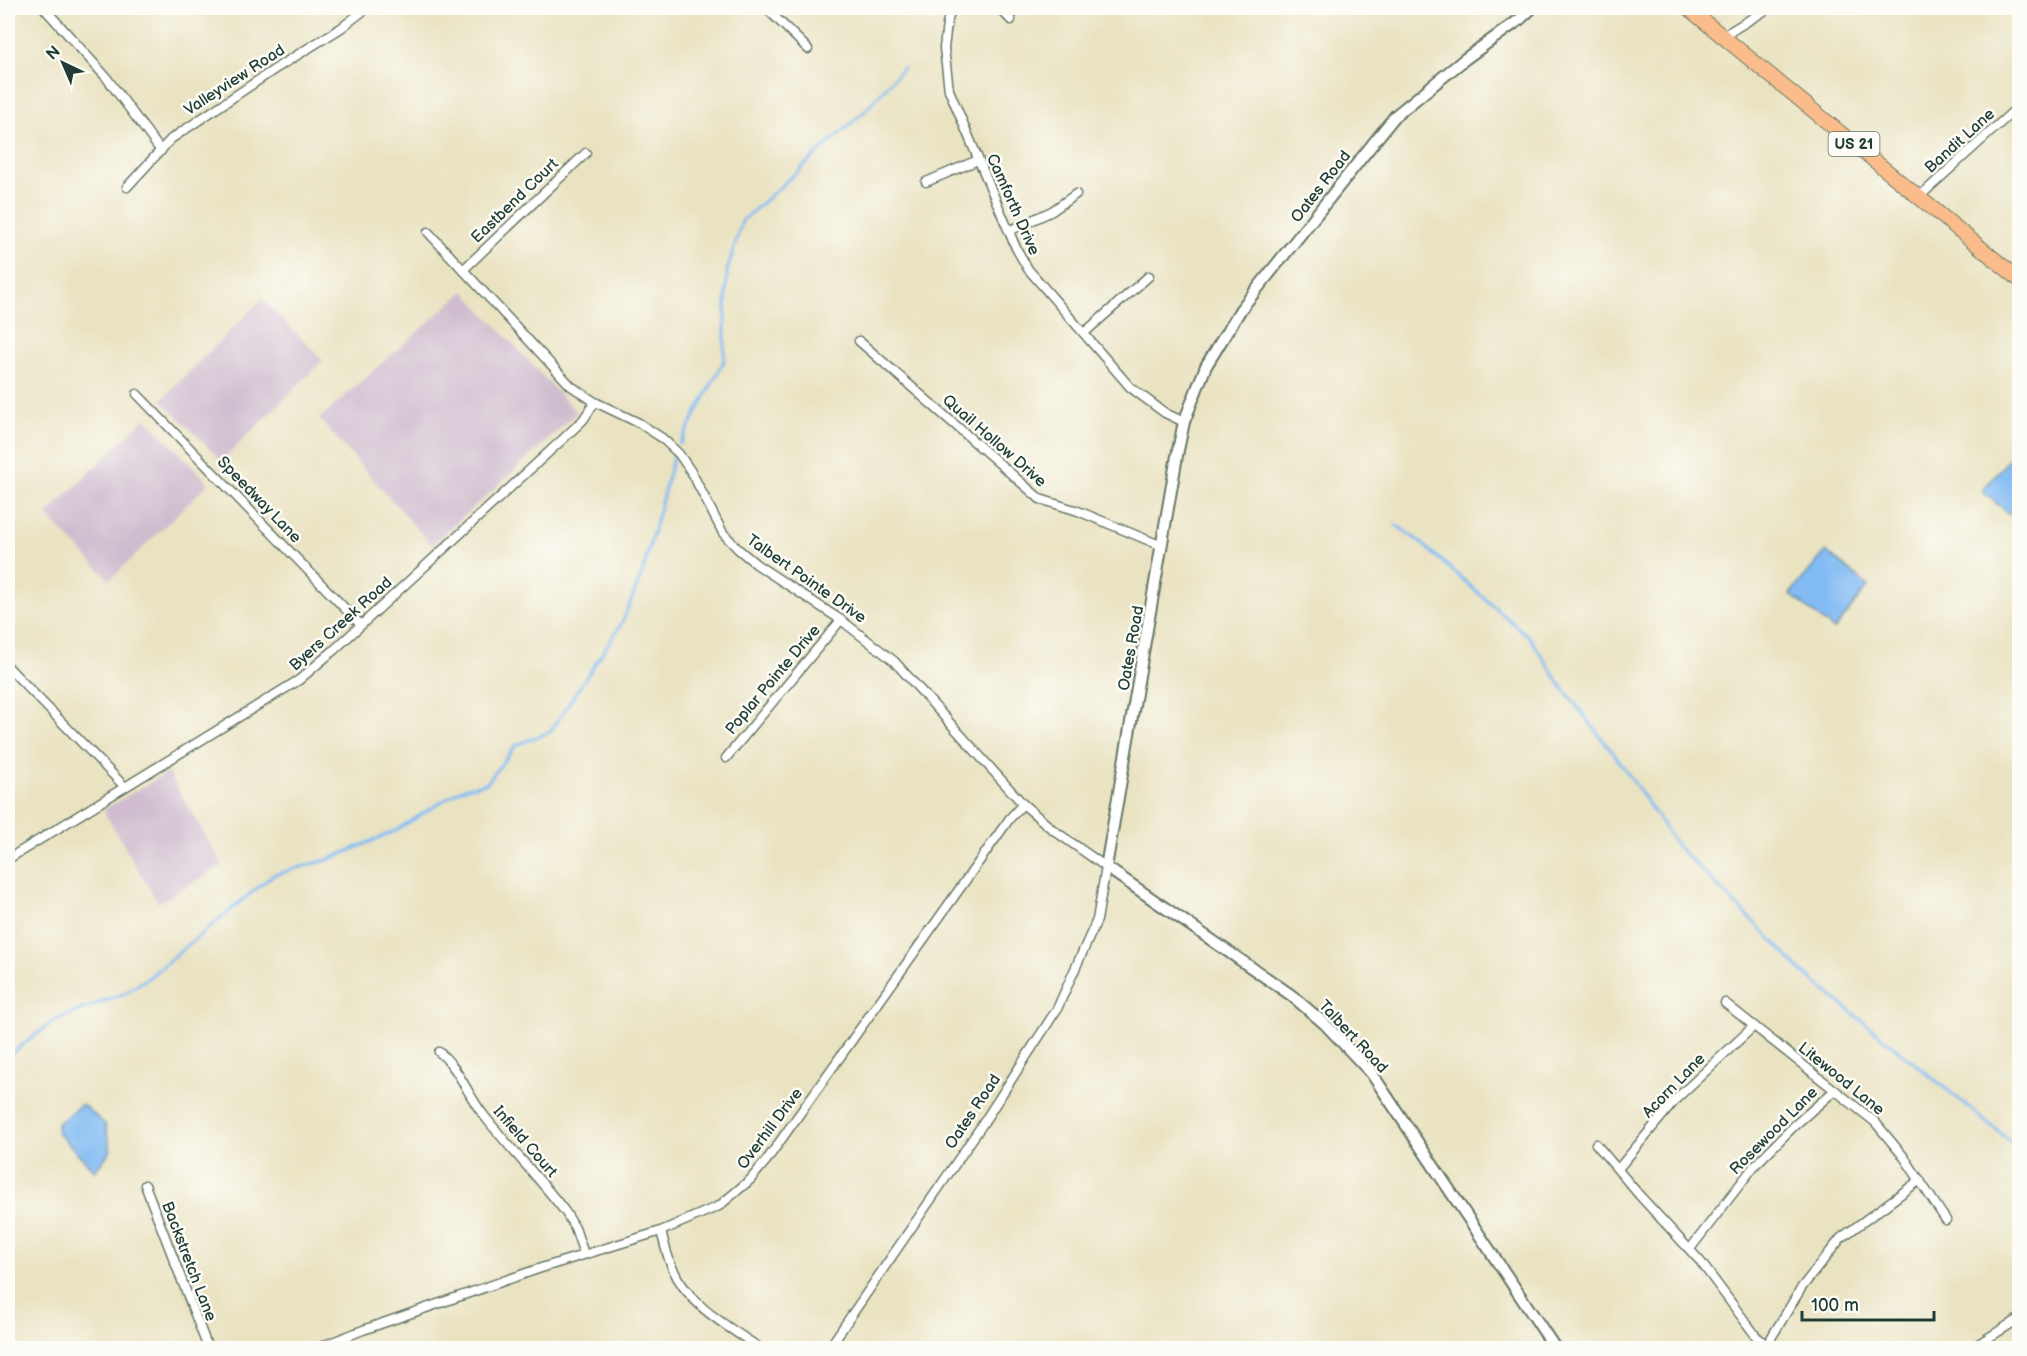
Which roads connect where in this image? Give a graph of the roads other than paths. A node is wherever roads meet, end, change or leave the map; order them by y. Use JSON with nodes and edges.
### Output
{"nodes":[{"id":1,"x":44,"y":8,"type":"edge"},
{"id":2,"x":367,"y":8,"type":"edge"},
{"id":3,"x":766,"y":8,"type":"edge"},
{"id":4,"x":951,"y":8,"type":"edge"},
{"id":5,"x":999,"y":8,"type":"edge"},
{"id":6,"x":1532,"y":8,"type":"edge"},
{"id":7,"x":1688,"y":8,"type":"edge"},
{"id":8,"x":1769,"y":8,"type":"edge"},
{"id":9,"x":1011,"y":20,"type":"dead end"},
{"id":10,"x":1724,"y":36,"type":"junction"},
{"id":11,"x":808,"y":50,"type":"dead end"},
{"id":12,"x":2019,"y":105,"type":"edge"},
{"id":13,"x":161,"y":151,"type":"junction"},
{"id":14,"x":586,"y":153,"type":"dead end"},
{"id":15,"x":978,"y":160,"type":"junction"},
{"id":16,"x":926,"y":182,"type":"dead end"},
{"id":17,"x":127,"y":187,"type":"dead end"},
{"id":18,"x":1076,"y":194,"type":"dead end"},
{"id":19,"x":1919,"y":197,"type":"junction"},
{"id":20,"x":1009,"y":231,"type":"junction"},
{"id":21,"x":428,"y":232,"type":"dead end"},
{"id":22,"x":463,"y":270,"type":"junction"},
{"id":23,"x":1149,"y":276,"type":"dead end"},
{"id":24,"x":2019,"y":280,"type":"edge"},
{"id":25,"x":1084,"y":333,"type":"junction"},
{"id":26,"x":858,"y":341,"type":"dead end"},
{"id":27,"x":137,"y":394,"type":"dead end"},
{"id":28,"x":595,"y":402,"type":"junction"},
{"id":29,"x":1184,"y":422,"type":"junction"},
{"id":30,"x":1162,"y":546,"type":"junction"},
{"id":31,"x":841,"y":620,"type":"junction"},
{"id":32,"x":361,"y":625,"type":"junction"},
{"id":33,"x":8,"y":668,"type":"edge"},
{"id":34,"x":726,"y":758,"type":"dead end"},
{"id":35,"x":125,"y":787,"type":"junction"},
{"id":36,"x":1023,"y":804,"type":"junction"},
{"id":37,"x":8,"y":859,"type":"edge"},
{"id":38,"x":1106,"y":867,"type":"junction"},
{"id":39,"x":1725,"y":1003,"type":"dead end"},
{"id":40,"x":1754,"y":1026,"type":"junction"},
{"id":41,"x":439,"y":1052,"type":"dead end"},
{"id":42,"x":1834,"y":1091,"type":"junction"},
{"id":43,"x":1596,"y":1144,"type":"dead end"},
{"id":44,"x":1618,"y":1169,"type":"junction"},
{"id":45,"x":1920,"y":1180,"type":"junction"},
{"id":46,"x":145,"y":1185,"type":"dead end"},
{"id":47,"x":1946,"y":1220,"type":"dead end"},
{"id":48,"x":661,"y":1231,"type":"junction"},
{"id":49,"x":1690,"y":1249,"type":"junction"},
{"id":50,"x":584,"y":1254,"type":"junction"},
{"id":51,"x":2019,"y":1318,"type":"edge"},
{"id":52,"x":208,"y":1348,"type":"edge"},
{"id":53,"x":317,"y":1348,"type":"edge"},
{"id":54,"x":760,"y":1348,"type":"edge"},
{"id":55,"x":829,"y":1348,"type":"edge"},
{"id":56,"x":1556,"y":1348,"type":"edge"},
{"id":57,"x":1767,"y":1348,"type":"edge"},
{"id":58,"x":1972,"y":1348,"type":"edge"}],
"edges":[{"from":1,"to":13,"type":"street"},
{"from":2,"to":13,"type":"street","name":"Valleyview Road"},
{"from":3,"to":11,"type":"street"},
{"from":4,"to":15,"type":"street","name":"Camforth Drive"},
{"from":5,"to":9,"type":"street"},
{"from":6,"to":29,"type":"street","name":"Oates Road"},
{"from":7,"to":10,"type":"main road","number":"US 21"},
{"from":8,"to":10,"type":"street"},
{"from":10,"to":19,"type":"main road","number":"US 21"},
{"from":12,"to":19,"type":"street","name":"Bandit Lane"},
{"from":13,"to":17,"type":"street","name":"Valleyview Road"},
{"from":14,"to":22,"type":"street","name":"Eastbend Court"},
{"from":15,"to":16,"type":"street"},
{"from":15,"to":20,"type":"street","name":"Camforth Drive"},
{"from":18,"to":20,"type":"street"},
{"from":19,"to":24,"type":"main road","number":"US 21"},
{"from":20,"to":25,"type":"street","name":"Camforth Drive"},
{"from":21,"to":22,"type":"street","name":"Talbert Pointe Drive"},
{"from":22,"to":28,"type":"street","name":"Talbert Pointe Drive"},
{"from":23,"to":25,"type":"street"},
{"from":25,"to":29,"type":"street","name":"Camforth Drive"},
{"from":26,"to":30,"type":"street","name":"Quail Hollow Drive"},
{"from":27,"to":32,"type":"street","name":"Speedway Lane"},
{"from":28,"to":31,"type":"street","name":"Talbert Pointe Drive"},
{"from":28,"to":32,"type":"street","name":"Byers Creek Road"},
{"from":29,"to":30,"type":"street","name":"Oates Road"},
{"from":30,"to":38,"type":"street","name":"Oates Road"},
{"from":31,"to":34,"type":"street","name":"Poplar Pointe Drive"},
{"from":31,"to":36,"type":"street","name":"Talbert Pointe Drive"},
{"from":32,"to":35,"type":"street","name":"Byers Creek Road"},
{"from":33,"to":35,"type":"street"},
{"from":35,"to":37,"type":"street","name":"Byers Creek Road"},
{"from":36,"to":38,"type":"street","name":"Talbert Pointe Drive"},
{"from":36,"to":48,"type":"street","name":"Overhill Drive"},
{"from":38,"to":55,"type":"street","name":"Oates Road"},
{"from":38,"to":56,"type":"street","name":"Talbert Road"},
{"from":39,"to":40,"type":"street","name":"Litewood Lane"},
{"from":40,"to":42,"type":"street","name":"Litewood Lane"},
{"from":40,"to":44,"type":"street","name":"Acorn Lane"},
{"from":41,"to":50,"type":"street","name":"Infield Court"},
{"from":42,"to":45,"type":"street","name":"Litewood Lane"},
{"from":42,"to":49,"type":"street","name":"Rosewood Lane"},
{"from":43,"to":44,"type":"street"},
{"from":44,"to":49,"type":"street"},
{"from":45,"to":47,"type":"street","name":"Litewood Lane"},
{"from":45,"to":57,"type":"street"},
{"from":46,"to":52,"type":"street","name":"Backstretch Lane"},
{"from":48,"to":50,"type":"street","name":"Overhill Drive"},
{"from":48,"to":54,"type":"street"},
{"from":49,"to":57,"type":"street"},
{"from":50,"to":53,"type":"street","name":"Overhill Drive"},
{"from":51,"to":58,"type":"street"}]}
